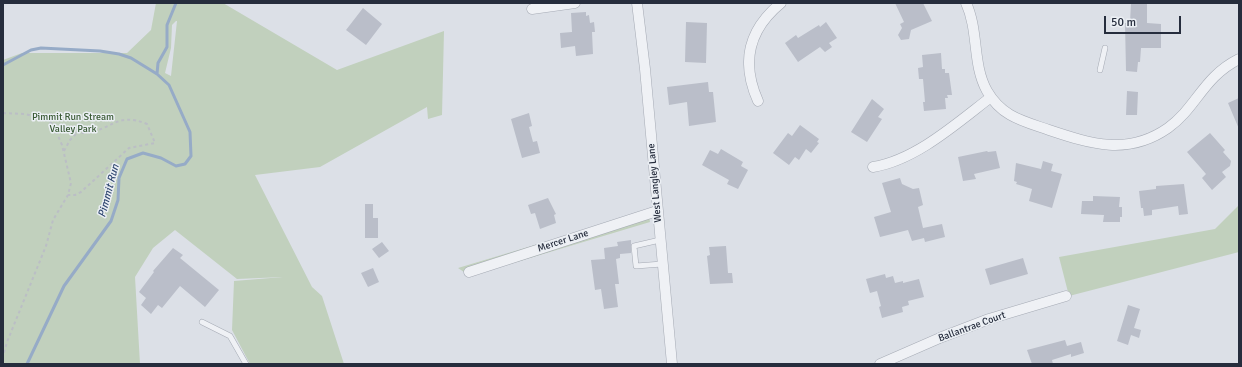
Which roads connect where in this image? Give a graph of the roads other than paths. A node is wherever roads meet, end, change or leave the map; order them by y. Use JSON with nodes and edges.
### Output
{"nodes":[{"id":1,"x":575,"y":3,"type":"edge"},
{"id":2,"x":637,"y":3,"type":"edge"},
{"id":3,"x":781,"y":3,"type":"edge"},
{"id":4,"x":966,"y":3,"type":"edge"},
{"id":5,"x":532,"y":9,"type":"dead end"},
{"id":6,"x":1105,"y":48,"type":"dead end"},
{"id":7,"x":1239,"y":59,"type":"edge"},
{"id":8,"x":1100,"y":70,"type":"dead end"},
{"id":9,"x":992,"y":97,"type":"junction"},
{"id":10,"x":758,"y":101,"type":"dead end"},
{"id":11,"x":873,"y":167,"type":"dead end"},
{"id":12,"x":657,"y":211,"type":"junction"},
{"id":13,"x":660,"y":240,"type":"junction"},
{"id":14,"x":662,"y":264,"type":"junction"},
{"id":15,"x":469,"y":272,"type":"dead end"},
{"id":16,"x":1066,"y":296,"type":"dead end"},
{"id":17,"x":202,"y":322,"type":"dead end"},
{"id":18,"x":246,"y":364,"type":"edge"},
{"id":19,"x":672,"y":364,"type":"edge"},
{"id":20,"x":880,"y":364,"type":"edge"}],
"edges":[{"from":1,"to":5,"type":"street"},
{"from":2,"to":12,"type":"street","name":"West Langley Lane"},
{"from":3,"to":10,"type":"street"},
{"from":4,"to":9,"type":"street"},
{"from":6,"to":8,"type":"lane"},
{"from":7,"to":9,"type":"street"},
{"from":9,"to":11,"type":"street"},
{"from":12,"to":13,"type":"street","name":"West Langley Lane"},
{"from":12,"to":15,"type":"street","name":"Mercer Lane"},
{"from":13,"to":14,"type":"street","name":"West Langley Lane"},
{"from":13,"to":14,"type":"lane"},
{"from":14,"to":19,"type":"street","name":"West Langley Lane"},
{"from":16,"to":20,"type":"street","name":"Ballantrae Court"},
{"from":17,"to":18,"type":"lane"}]}
